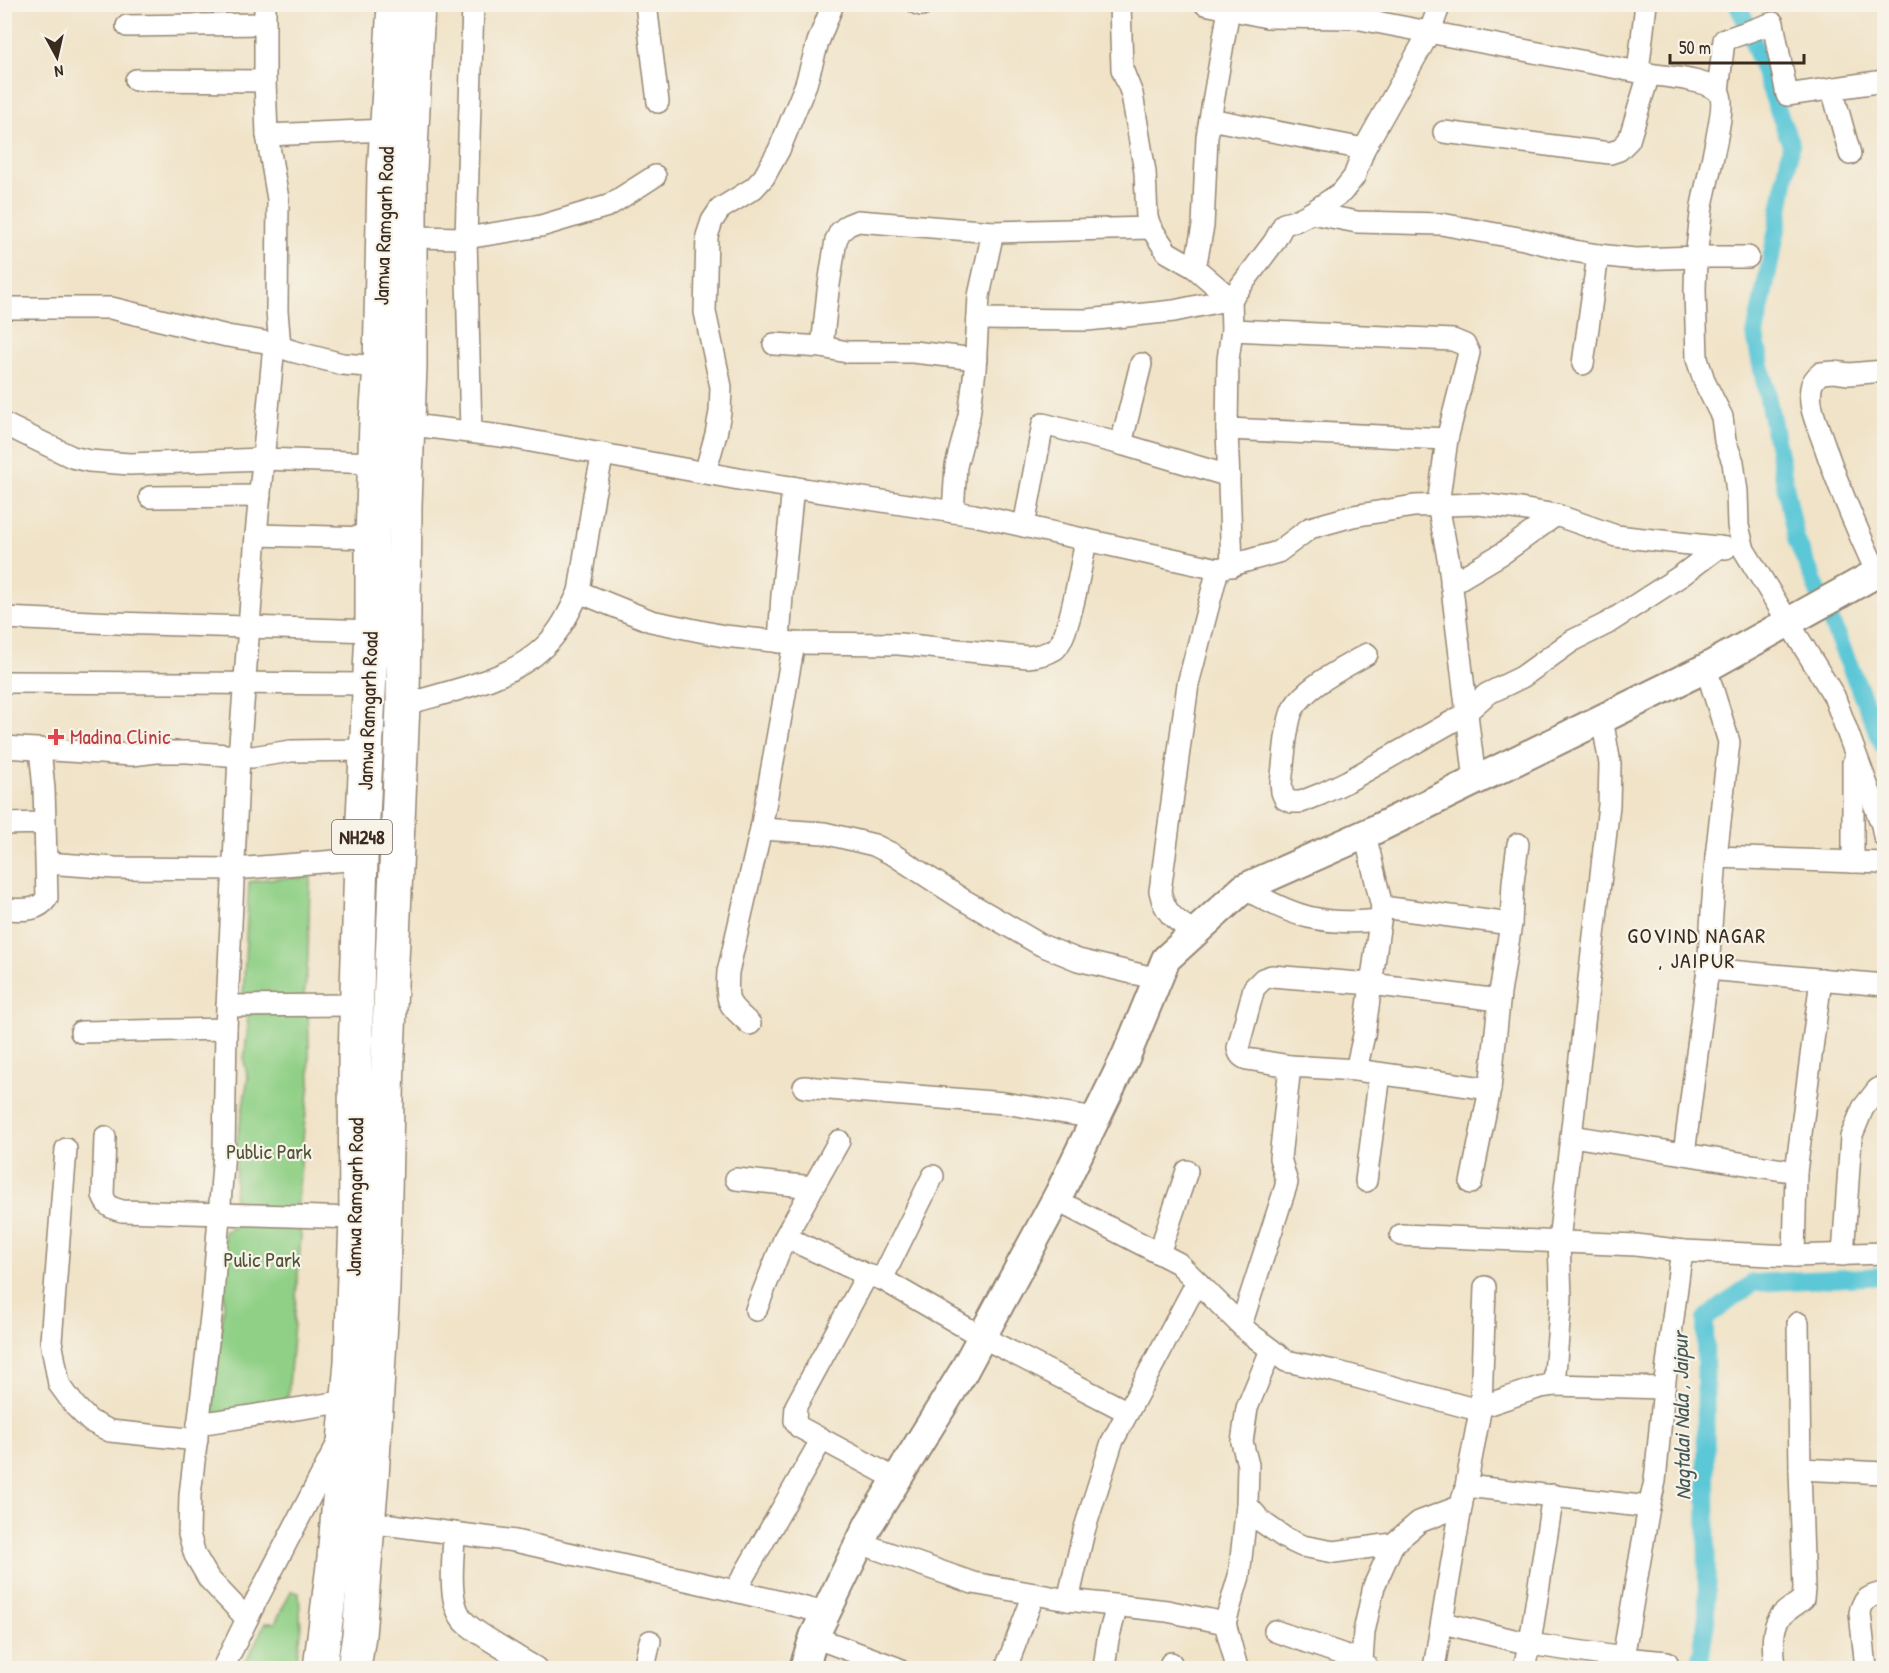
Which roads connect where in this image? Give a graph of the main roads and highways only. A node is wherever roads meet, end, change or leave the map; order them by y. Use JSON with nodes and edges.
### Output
{"nodes":[{"id":1,"x":394,"y":4,"type":"edge"},
{"id":2,"x":418,"y":4,"type":"edge"},
{"id":3,"x":320,"y":1668,"type":"edge"},
{"id":4,"x":354,"y":1668,"type":"edge"}],
"edges":[{"from":1,"to":3,"type":"highway","name":"Jamwa Ramgarh Road","number":"NH248"},
{"from":2,"to":4,"type":"highway","name":"Jamwa Ramgarh Road","number":"NH248"}]}
